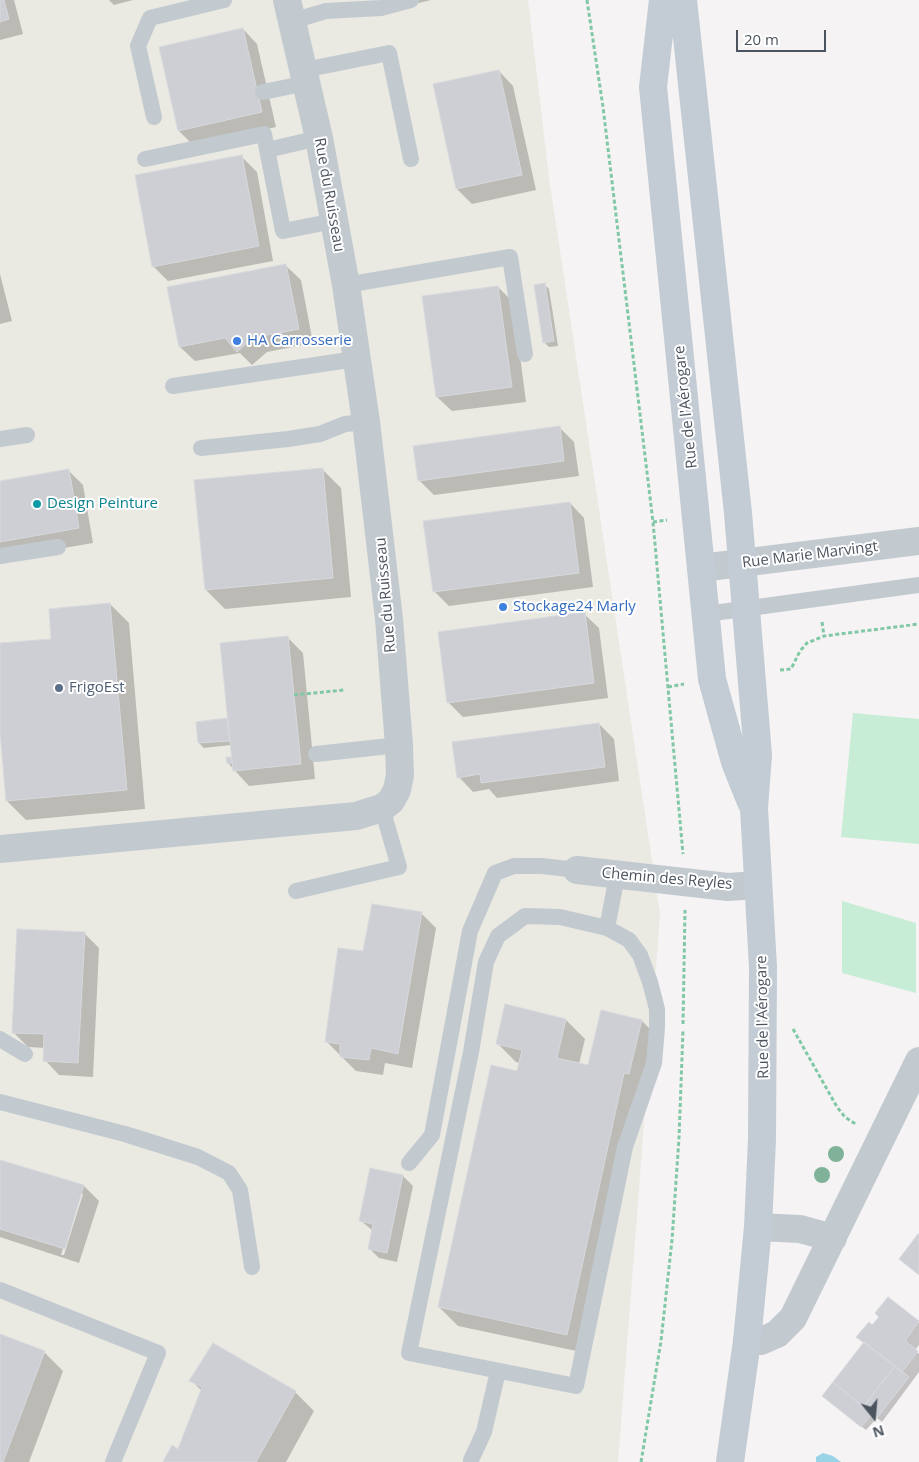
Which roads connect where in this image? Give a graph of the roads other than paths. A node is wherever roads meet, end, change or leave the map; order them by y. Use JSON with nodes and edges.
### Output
{"nodes":[{"id":1,"x":224,"y":0,"type":"edge"},
{"id":2,"x":411,"y":0,"type":"edge"},
{"id":3,"x":663,"y":0,"type":"edge"},
{"id":4,"x":682,"y":0,"type":"edge"},
{"id":5,"x":290,"y":10,"type":"edge"},
{"id":6,"x":305,"y":76,"type":"junction"},
{"id":7,"x":263,"y":92,"type":"dead end"},
{"id":8,"x":154,"y":117,"type":"dead end"},
{"id":9,"x":319,"y":138,"type":"junction"},
{"id":10,"x":267,"y":150,"type":"junction"},
{"id":11,"x":145,"y":158,"type":"dead end"},
{"id":12,"x":411,"y":159,"type":"dead end"},
{"id":13,"x":334,"y":221,"type":"junction"},
{"id":14,"x":346,"y":285,"type":"junction"},
{"id":15,"x":525,"y":354,"type":"dead end"},
{"id":16,"x":356,"y":359,"type":"junction"},
{"id":17,"x":173,"y":386,"type":"dead end"},
{"id":18,"x":366,"y":422,"type":"junction"},
{"id":19,"x":28,"y":435,"type":"dead end"},
{"id":20,"x":0,"y":439,"type":"edge"},
{"id":21,"x":200,"y":448,"type":"dead end"},
{"id":22,"x":919,"y":542,"type":"edge"},
{"id":23,"x":58,"y":547,"type":"dead end"},
{"id":24,"x":0,"y":556,"type":"edge"},
{"id":25,"x":742,"y":563,"type":"junction"},
{"id":26,"x":701,"y":568,"type":"junction"},
{"id":27,"x":919,"y":585,"type":"edge"},
{"id":28,"x":746,"y":609,"type":"junction"},
{"id":29,"x":706,"y":614,"type":"junction"},
{"id":30,"x":399,"y":745,"type":"junction"},
{"id":31,"x":316,"y":754,"type":"dead end"},
{"id":32,"x":382,"y":808,"type":"junction"},
{"id":33,"x":754,"y":808,"type":"junction"},
{"id":34,"x":0,"y":849,"type":"edge"},
{"id":35,"x":577,"y":870,"type":"joint"},
{"id":36,"x":616,"y":876,"type":"junction"},
{"id":37,"x":758,"y":885,"type":"junction"},
{"id":38,"x":296,"y":891,"type":"dead end"},
{"id":39,"x":607,"y":928,"type":"junction"},
{"id":40,"x":0,"y":1039,"type":"edge"},
{"id":41,"x":25,"y":1054,"type":"dead end"},
{"id":42,"x":919,"y":1061,"type":"edge"},
{"id":43,"x":0,"y":1102,"type":"edge"},
{"id":44,"x":409,"y":1163,"type":"dead end"},
{"id":45,"x":758,"y":1227,"type":"junction"},
{"id":46,"x":833,"y":1238,"type":"junction"},
{"id":47,"x":252,"y":1267,"type":"dead end"},
{"id":48,"x":0,"y":1290,"type":"edge"},
{"id":49,"x":747,"y":1341,"type":"junction"},
{"id":50,"x":498,"y":1371,"type":"junction"},
{"id":51,"x":471,"y":1460,"type":"dead end"},
{"id":52,"x":113,"y":1462,"type":"edge"},
{"id":53,"x":730,"y":1462,"type":"edge"}],
"edges":[{"from":1,"to":8,"type":"lane"},
{"from":2,"to":5,"type":"lane"},
{"from":3,"to":26,"type":"main road","name":"Rue de l'Aérogare"},
{"from":4,"to":25,"type":"main road","name":"Rue de l'Aérogare"},
{"from":5,"to":6,"type":"street","name":"Rue du Ruisseau"},
{"from":6,"to":7,"type":"lane"},
{"from":6,"to":9,"type":"street","name":"Rue du Ruisseau"},
{"from":6,"to":12,"type":"lane"},
{"from":9,"to":10,"type":"lane"},
{"from":9,"to":13,"type":"street","name":"Rue du Ruisseau"},
{"from":10,"to":11,"type":"lane"},
{"from":10,"to":13,"type":"lane"},
{"from":13,"to":14,"type":"street","name":"Rue du Ruisseau"},
{"from":14,"to":15,"type":"lane"},
{"from":14,"to":16,"type":"street","name":"Rue du Ruisseau"},
{"from":16,"to":17,"type":"lane"},
{"from":16,"to":18,"type":"street","name":"Rue du Ruisseau"},
{"from":18,"to":21,"type":"lane"},
{"from":18,"to":30,"type":"street","name":"Rue du Ruisseau"},
{"from":19,"to":20,"type":"lane"},
{"from":22,"to":25,"type":"street","name":"Rue Marie Marvingt"},
{"from":23,"to":24,"type":"lane"},
{"from":25,"to":26,"type":"street","name":"Rue Marie Marvingt"},
{"from":25,"to":28,"type":"main road","name":"Rue de l'Aérogare"},
{"from":26,"to":29,"type":"main road","name":"Rue de l'Aérogare"},
{"from":27,"to":28,"type":"lane"},
{"from":28,"to":29,"type":"lane"},
{"from":28,"to":33,"type":"main road","name":"Rue de l'Aérogare"},
{"from":29,"to":33,"type":"main road","name":"Rue de l'Aérogare"},
{"from":30,"to":31,"type":"lane"},
{"from":30,"to":32,"type":"street","name":"Rue du Ruisseau"},
{"from":32,"to":34,"type":"street"},
{"from":32,"to":38,"type":"lane"},
{"from":33,"to":37,"type":"main road","name":"Rue de l'Aérogare"},
{"from":35,"to":36,"type":"street","name":"Chemin des Reyles"},
{"from":35,"to":44,"type":"lane"},
{"from":36,"to":37,"type":"street","name":"Chemin des Reyles"},
{"from":36,"to":39,"type":"lane"},
{"from":37,"to":45,"type":"main road","name":"Rue de l'Aérogare"},
{"from":39,"to":50,"type":"lane"},
{"from":39,"to":50,"type":"lane"},
{"from":40,"to":41,"type":"lane"},
{"from":42,"to":46,"type":"street"},
{"from":43,"to":47,"type":"lane"},
{"from":45,"to":46,"type":"street"},
{"from":45,"to":49,"type":"main road","name":"Rue de l'Aérogare"},
{"from":46,"to":49,"type":"street"},
{"from":48,"to":52,"type":"lane"},
{"from":49,"to":53,"type":"main road","name":"Rue de l'Aérogare"},
{"from":50,"to":51,"type":"lane"}]}
